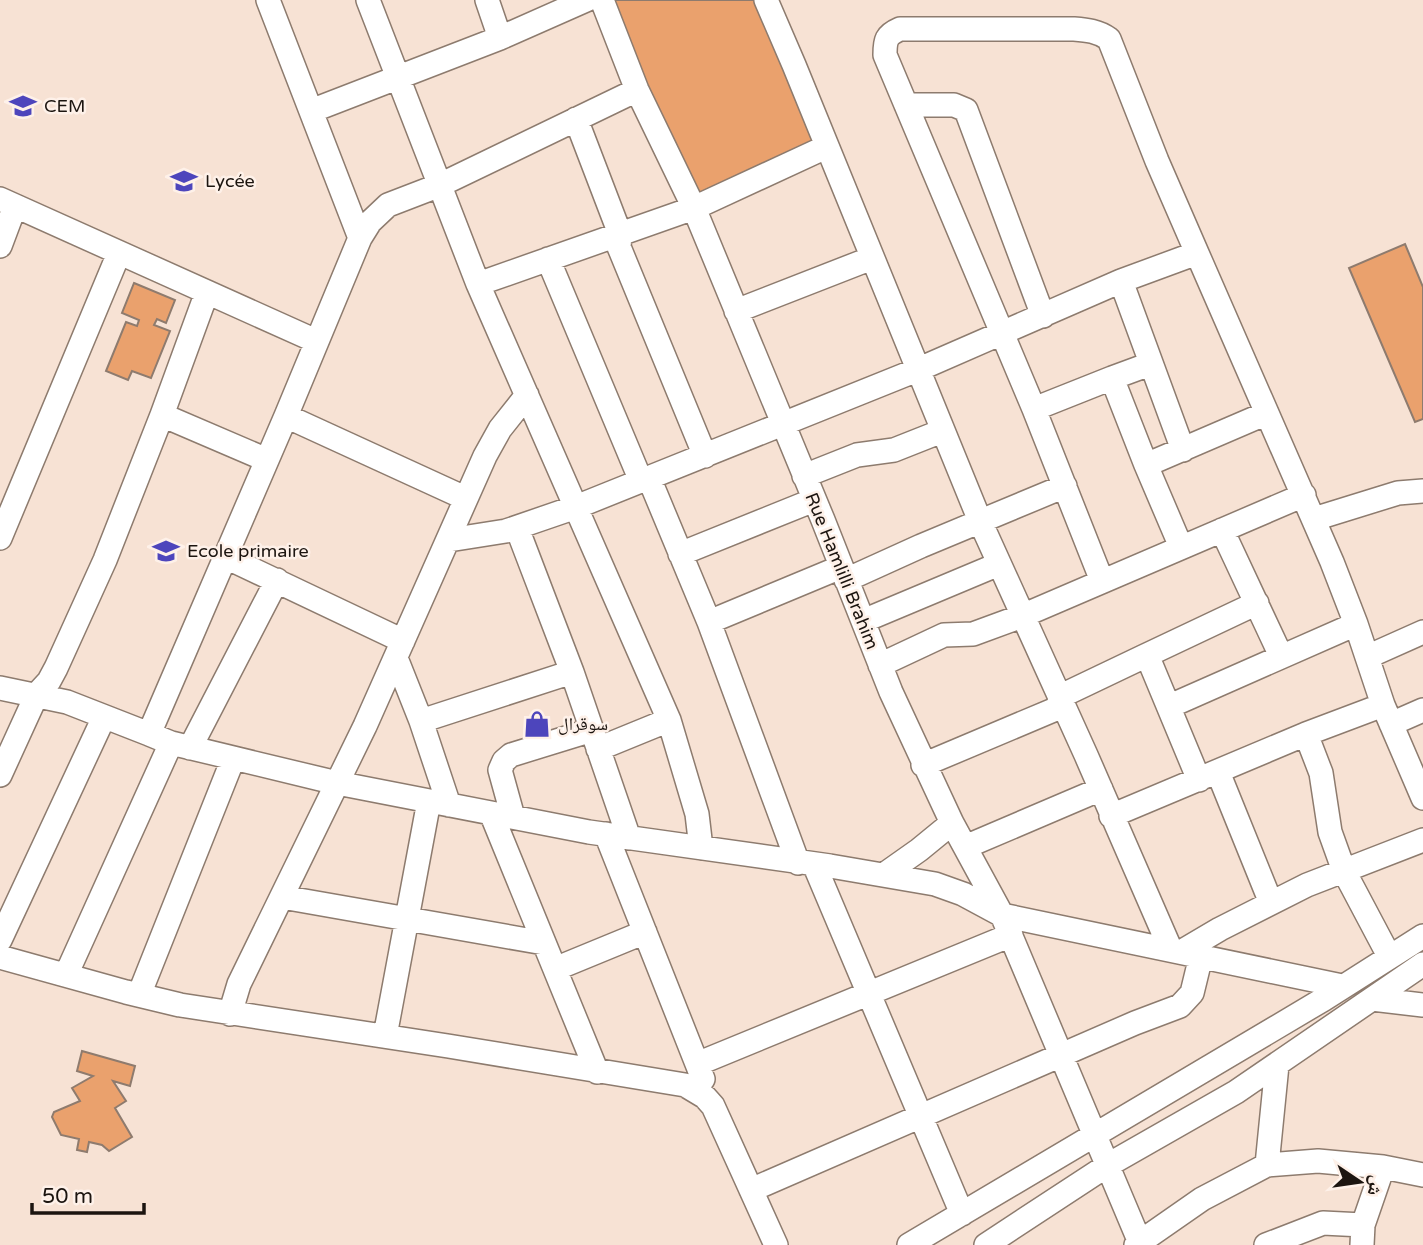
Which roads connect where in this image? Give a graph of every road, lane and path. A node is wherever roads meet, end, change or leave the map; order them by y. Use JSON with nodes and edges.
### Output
{"nodes":[{"id":1,"x":268,"y":0,"type":"edge"},
{"id":2,"x":368,"y":0,"type":"edge"},
{"id":3,"x":487,"y":0,"type":"edge"},
{"id":4,"x":586,"y":0,"type":"edge"},
{"id":5,"x":601,"y":0,"type":"edge"},
{"id":6,"x":766,"y":0,"type":"edge"},
{"id":7,"x":500,"y":38,"type":"junction"},
{"id":8,"x":398,"y":77,"type":"junction"},
{"id":9,"x":637,"y":90,"type":"junction"},
{"id":10,"x":906,"y":105,"type":"junction"},
{"id":11,"x":311,"y":111,"type":"junction"},
{"id":12,"x":576,"y":119,"type":"junction"},
{"id":13,"x":826,"y":148,"type":"junction"},
{"id":14,"x":440,"y":185,"type":"junction"},
{"id":15,"x":7,"y":202,"type":"edge"},
{"id":16,"x":694,"y":208,"type":"junction"},
{"id":17,"x":620,"y":234,"type":"junction"},
{"id":18,"x":360,"y":238,"type":"junction"},
{"id":19,"x":0,"y":246,"type":"edge"},
{"id":20,"x":119,"y":253,"type":"junction"},
{"id":21,"x":1197,"y":253,"type":"junction"},
{"id":22,"x":872,"y":258,"type":"junction"},
{"id":23,"x":548,"y":259,"type":"junction"},
{"id":24,"x":1121,"y":281,"type":"junction"},
{"id":25,"x":478,"y":284,"type":"junction"},
{"id":26,"x":207,"y":292,"type":"junction"},
{"id":27,"x":736,"y":311,"type":"junction"},
{"id":28,"x":1043,"y":316,"type":"junction"},
{"id":29,"x":1002,"y":333,"type":"junction"},
{"id":30,"x":316,"y":341,"type":"junction"},
{"id":31,"x":1150,"y":364,"type":"junction"},
{"id":32,"x":918,"y":370,"type":"junction"},
{"id":33,"x":1112,"y":378,"type":"junction"},
{"id":34,"x":527,"y":395,"type":"junction"},
{"id":35,"x":1034,"y":409,"type":"junction"},
{"id":36,"x":1267,"y":413,"type":"junction"},
{"id":37,"x":162,"y":415,"type":"junction"},
{"id":38,"x":286,"y":416,"type":"junction"},
{"id":39,"x":783,"y":424,"type":"junction"},
{"id":40,"x":942,"y":431,"type":"junction"},
{"id":41,"x":1183,"y":450,"type":"junction"},
{"id":42,"x":705,"y":456,"type":"junction"},
{"id":43,"x":267,"y":460,"type":"junction"},
{"id":44,"x":1146,"y":465,"type":"junction"},
{"id":45,"x":804,"y":476,"type":"junction"},
{"id":46,"x":645,"y":480,"type":"junction"},
{"id":47,"x":1065,"y":486,"type":"junction"},
{"id":48,"x":1423,"y":491,"type":"edge"},
{"id":49,"x":1304,"y":495,"type":"junction"},
{"id":50,"x":465,"y":498,"type":"junction"},
{"id":51,"x":814,"y":500,"type":"junction"},
{"id":52,"x":576,"y":507,"type":"junction"},
{"id":53,"x":1314,"y":519,"type":"junction"},
{"id":54,"x":980,"y":522,"type":"junction"},
{"id":55,"x":517,"y":527,"type":"junction"},
{"id":56,"x":1222,"y":530,"type":"junction"},
{"id":57,"x":0,"y":538,"type":"edge"},
{"id":58,"x":449,"y":540,"type":"junction"},
{"id":59,"x":1181,"y":547,"type":"junction"},
{"id":60,"x":680,"y":554,"type":"junction"},
{"id":61,"x":226,"y":557,"type":"junction"},
{"id":62,"x":999,"y":564,"type":"junction"},
{"id":63,"x":844,"y":573,"type":"junction"},
{"id":64,"x":277,"y":580,"type":"junction"},
{"id":65,"x":1102,"y":581,"type":"junction"},
{"id":66,"x":1257,"y":603,"type":"junction"},
{"id":67,"x":1022,"y":616,"type":"junction"},
{"id":68,"x":863,"y":621,"type":"junction"},
{"id":69,"x":709,"y":622,"type":"junction"},
{"id":70,"x":1356,"y":624,"type":"junction"},
{"id":71,"x":1423,"y":632,"type":"edge"},
{"id":72,"x":400,"y":649,"type":"junction"},
{"id":73,"x":1147,"y":655,"type":"junction"},
{"id":74,"x":1281,"y":656,"type":"junction"},
{"id":75,"x":1367,"y":657,"type":"junction"},
{"id":76,"x":880,"y":665,"type":"junction"},
{"id":77,"x":572,"y":672,"type":"junction"},
{"id":78,"x":0,"y":688,"type":"edge"},
{"id":79,"x":37,"y":694,"type":"junction"},
{"id":80,"x":1061,"y":701,"type":"junction"},
{"id":81,"x":1170,"y":706,"type":"junction"},
{"id":82,"x":1423,"y":710,"type":"edge"},
{"id":83,"x":1387,"y":714,"type":"junction"},
{"id":84,"x":104,"y":717,"type":"junction"},
{"id":85,"x":669,"y":720,"type":"junction"},
{"id":86,"x":421,"y":721,"type":"junction"},
{"id":87,"x":1306,"y":734,"type":"junction"},
{"id":88,"x":595,"y":739,"type":"junction"},
{"id":89,"x":170,"y":742,"type":"junction"},
{"id":90,"x":233,"y":759,"type":"junction"},
{"id":91,"x":923,"y":765,"type":"junction"},
{"id":92,"x":0,"y":775,"type":"edge"},
{"id":93,"x":1209,"y":776,"type":"junction"},
{"id":94,"x":337,"y":783,"type":"junction"},
{"id":95,"x":1101,"y":789,"type":"junction"},
{"id":96,"x":1423,"y":798,"type":"edge"},
{"id":97,"x":439,"y":803,"type":"junction"},
{"id":98,"x":502,"y":815,"type":"junction"},
{"id":99,"x":1111,"y":816,"type":"junction"},
{"id":100,"x":952,"y":823,"type":"junction"},
{"id":101,"x":606,"y":834,"type":"junction"},
{"id":102,"x":629,"y":838,"type":"junction"},
{"id":103,"x":1423,"y":841,"type":"edge"},
{"id":104,"x":965,"y":847,"type":"junction"},
{"id":105,"x":701,"y":848,"type":"junction"},
{"id":106,"x":806,"y":863,"type":"junction"},
{"id":107,"x":1344,"y":871,"type":"junction"},
{"id":108,"x":885,"y":874,"type":"junction"},
{"id":109,"x":282,"y":897,"type":"junction"},
{"id":110,"x":1271,"y":903,"type":"junction"},
{"id":111,"x":408,"y":918,"type":"junction"},
{"id":112,"x":1007,"y":925,"type":"junction"},
{"id":113,"x":645,"y":932,"type":"junction"},
{"id":114,"x":1423,"y":936,"type":"edge"},
{"id":115,"x":0,"y":940,"type":"edge"},
{"id":116,"x":544,"y":943,"type":"junction"},
{"id":117,"x":1184,"y":952,"type":"junction"},
{"id":118,"x":1389,"y":956,"type":"junction"},
{"id":119,"x":0,"y":957,"type":"edge"},
{"id":120,"x":1423,"y":964,"type":"edge"},
{"id":121,"x":555,"y":969,"type":"junction"},
{"id":122,"x":66,"y":975,"type":"junction"},
{"id":123,"x":1333,"y":992,"type":"junction"},
{"id":124,"x":869,"y":994,"type":"junction"},
{"id":125,"x":139,"y":995,"type":"junction"},
{"id":126,"x":1372,"y":999,"type":"junction"},
{"id":127,"x":1423,"y":1005,"type":"edge"},
{"id":128,"x":230,"y":1014,"type":"junction"},
{"id":129,"x":1342,"y":1019,"type":"junction"},
{"id":130,"x":385,"y":1036,"type":"junction"},
{"id":131,"x":1060,"y":1055,"type":"junction"},
{"id":132,"x":697,"y":1064,"type":"junction"},
{"id":133,"x":1277,"y":1065,"type":"junction"},
{"id":134,"x":597,"y":1072,"type":"junction"},
{"id":135,"x":713,"y":1106,"type":"junction"},
{"id":136,"x":922,"y":1115,"type":"junction"},
{"id":137,"x":1094,"y":1136,"type":"junction"},
{"id":138,"x":1108,"y":1165,"type":"junction"},
{"id":139,"x":1267,"y":1165,"type":"junction"},
{"id":140,"x":1383,"y":1167,"type":"junction"},
{"id":141,"x":1423,"y":1175,"type":"edge"},
{"id":142,"x":751,"y":1190,"type":"junction"},
{"id":143,"x":962,"y":1214,"type":"junction"},
{"id":144,"x":1362,"y":1235,"type":"edge"},
{"id":145,"x":1139,"y":1244,"type":"edge"},
{"id":146,"x":776,"y":1245,"type":"edge"},
{"id":147,"x":909,"y":1245,"type":"edge"},
{"id":148,"x":986,"y":1245,"type":"edge"},
{"id":149,"x":1266,"y":1245,"type":"edge"}],
"edges":[{"from":1,"to":11,"type":"street"},
{"from":2,"to":8,"type":"street"},
{"from":3,"to":7,"type":"street"},
{"from":4,"to":7,"type":"street"},
{"from":5,"to":9,"type":"street","name":"Rue Hamlilli Brahim"},
{"from":6,"to":13,"type":"street"},
{"from":7,"to":8,"type":"street"},
{"from":8,"to":11,"type":"street"},
{"from":8,"to":14,"type":"street"},
{"from":9,"to":12,"type":"street"},
{"from":9,"to":16,"type":"street","name":"Rue Hamlilli Brahim"},
{"from":10,"to":21,"type":"street"},
{"from":10,"to":28,"type":"street"},
{"from":10,"to":29,"type":"street"},
{"from":11,"to":18,"type":"street"},
{"from":12,"to":14,"type":"street"},
{"from":12,"to":17,"type":"street"},
{"from":13,"to":16,"type":"street"},
{"from":13,"to":22,"type":"street"},
{"from":14,"to":18,"type":"street"},
{"from":14,"to":25,"type":"street"},
{"from":15,"to":19,"type":"street"},
{"from":15,"to":20,"type":"street"},
{"from":16,"to":17,"type":"street"},
{"from":16,"to":27,"type":"street","name":"Rue Hamlilli Brahim"},
{"from":17,"to":23,"type":"street"},
{"from":17,"to":42,"type":"street"},
{"from":18,"to":30,"type":"street"},
{"from":20,"to":26,"type":"street"},
{"from":20,"to":57,"type":"street"},
{"from":21,"to":24,"type":"street"},
{"from":21,"to":36,"type":"street"},
{"from":22,"to":27,"type":"street"},
{"from":22,"to":32,"type":"street"},
{"from":23,"to":25,"type":"street"},
{"from":23,"to":46,"type":"street"},
{"from":24,"to":28,"type":"street"},
{"from":24,"to":31,"type":"street"},
{"from":25,"to":34,"type":"street"},
{"from":26,"to":30,"type":"street"},
{"from":26,"to":37,"type":"street"},
{"from":27,"to":39,"type":"street","name":"Rue Hamlilli Brahim"},
{"from":28,"to":29,"type":"street"},
{"from":29,"to":32,"type":"street"},
{"from":29,"to":35,"type":"street"},
{"from":30,"to":38,"type":"street"},
{"from":31,"to":33,"type":"street"},
{"from":31,"to":41,"type":"street"},
{"from":32,"to":39,"type":"street"},
{"from":32,"to":40,"type":"street"},
{"from":33,"to":35,"type":"street"},
{"from":33,"to":44,"type":"street"},
{"from":34,"to":50,"type":"street"},
{"from":34,"to":52,"type":"street"},
{"from":35,"to":47,"type":"street"},
{"from":36,"to":41,"type":"street"},
{"from":36,"to":49,"type":"street"},
{"from":37,"to":43,"type":"street"},
{"from":37,"to":79,"type":"street"},
{"from":38,"to":43,"type":"street"},
{"from":38,"to":50,"type":"street"},
{"from":39,"to":42,"type":"street"},
{"from":39,"to":45,"type":"street","name":"Rue Hamlilli Brahim"},
{"from":40,"to":45,"type":"street"},
{"from":40,"to":54,"type":"street"},
{"from":41,"to":44,"type":"street"},
{"from":42,"to":46,"type":"street"},
{"from":43,"to":61,"type":"street"},
{"from":44,"to":59,"type":"street"},
{"from":45,"to":51,"type":"street","name":"Rue Hamlilli Brahim"},
{"from":46,"to":52,"type":"street"},
{"from":46,"to":60,"type":"street"},
{"from":47,"to":54,"type":"street"},
{"from":47,"to":65,"type":"street"},
{"from":48,"to":53,"type":"street"},
{"from":49,"to":53,"type":"street"},
{"from":49,"to":56,"type":"street"},
{"from":50,"to":58,"type":"street"},
{"from":51,"to":60,"type":"street"},
{"from":51,"to":63,"type":"street","name":"Rue Hamlilli Brahim"},
{"from":52,"to":55,"type":"street"},
{"from":52,"to":85,"type":"street"},
{"from":53,"to":70,"type":"street"},
{"from":54,"to":62,"type":"street"},
{"from":54,"to":63,"type":"street"},
{"from":55,"to":58,"type":"street"},
{"from":55,"to":77,"type":"street"},
{"from":56,"to":59,"type":"street"},
{"from":56,"to":66,"type":"street"},
{"from":58,"to":72,"type":"street"},
{"from":59,"to":65,"type":"street"},
{"from":60,"to":69,"type":"street"},
{"from":61,"to":64,"type":"street"},
{"from":61,"to":89,"type":"street"},
{"from":62,"to":67,"type":"street"},
{"from":62,"to":68,"type":"street"},
{"from":63,"to":68,"type":"street","name":"Rue Hamlilli Brahim"},
{"from":63,"to":69,"type":"street"},
{"from":64,"to":72,"type":"street"},
{"from":64,"to":89,"type":"street"},
{"from":65,"to":67,"type":"street"},
{"from":66,"to":73,"type":"street"},
{"from":66,"to":74,"type":"street"},
{"from":67,"to":76,"type":"street"},
{"from":67,"to":80,"type":"street"},
{"from":68,"to":76,"type":"street","name":"Rue Hamlilli Brahim"},
{"from":69,"to":106,"type":"street"},
{"from":70,"to":74,"type":"street"},
{"from":70,"to":75,"type":"street"},
{"from":71,"to":75,"type":"street"},
{"from":72,"to":86,"type":"street"},
{"from":72,"to":94,"type":"street"},
{"from":73,"to":80,"type":"street"},
{"from":73,"to":81,"type":"street"},
{"from":74,"to":81,"type":"street"},
{"from":75,"to":83,"type":"street"},
{"from":76,"to":91,"type":"street","name":"Rue Hamlilli Brahim"},
{"from":77,"to":86,"type":"street"},
{"from":77,"to":88,"type":"street"},
{"from":78,"to":79,"type":"street"},
{"from":79,"to":84,"type":"street"},
{"from":79,"to":92,"type":"street"},
{"from":80,"to":91,"type":"street"},
{"from":80,"to":95,"type":"street"},
{"from":81,"to":93,"type":"street"},
{"from":82,"to":83,"type":"street"},
{"from":83,"to":87,"type":"street"},
{"from":83,"to":96,"type":"street"},
{"from":84,"to":89,"type":"street"},
{"from":84,"to":115,"type":"street"},
{"from":85,"to":88,"type":"street"},
{"from":85,"to":105,"type":"street"},
{"from":86,"to":97,"type":"street"},
{"from":87,"to":93,"type":"street"},
{"from":87,"to":107,"type":"street"},
{"from":88,"to":98,"type":"street"},
{"from":88,"to":102,"type":"street"},
{"from":89,"to":90,"type":"street"},
{"from":89,"to":122,"type":"street"},
{"from":90,"to":94,"type":"street"},
{"from":90,"to":125,"type":"street"},
{"from":91,"to":100,"type":"street","name":"Rue Hamlilli Brahim"},
{"from":93,"to":99,"type":"street"},
{"from":93,"to":110,"type":"street"},
{"from":94,"to":97,"type":"street"},
{"from":94,"to":109,"type":"street"},
{"from":95,"to":99,"type":"street"},
{"from":95,"to":104,"type":"street"},
{"from":97,"to":98,"type":"street"},
{"from":97,"to":111,"type":"street"},
{"from":98,"to":101,"type":"street"},
{"from":98,"to":116,"type":"street"},
{"from":99,"to":117,"type":"street"},
{"from":100,"to":104,"type":"street","name":"Rue Hamlilli Brahim"},
{"from":100,"to":108,"type":"street"},
{"from":101,"to":102,"type":"street"},
{"from":101,"to":113,"type":"street"},
{"from":102,"to":105,"type":"street"},
{"from":103,"to":107,"type":"street"},
{"from":104,"to":112,"type":"street","name":"Rue Hamlilli Brahim"},
{"from":105,"to":106,"type":"street"},
{"from":106,"to":108,"type":"street"},
{"from":106,"to":124,"type":"street"},
{"from":107,"to":110,"type":"street"},
{"from":107,"to":118,"type":"street"},
{"from":108,"to":112,"type":"street"},
{"from":109,"to":111,"type":"street"},
{"from":109,"to":128,"type":"street"},
{"from":110,"to":117,"type":"street"},
{"from":111,"to":116,"type":"street"},
{"from":111,"to":130,"type":"street"},
{"from":112,"to":117,"type":"street"},
{"from":112,"to":124,"type":"street"},
{"from":112,"to":131,"type":"street","name":"Rue Hamlilli Brahim"},
{"from":113,"to":121,"type":"street"},
{"from":113,"to":132,"type":"street"},
{"from":114,"to":118,"type":"street"},
{"from":116,"to":121,"type":"street"},
{"from":117,"to":123,"type":"street"},
{"from":117,"to":131,"type":"street"},
{"from":118,"to":123,"type":"street"},
{"from":119,"to":122,"type":"street"},
{"from":120,"to":126,"type":"street"},
{"from":121,"to":134,"type":"street"},
{"from":122,"to":125,"type":"street"},
{"from":123,"to":129,"type":"street"},
{"from":123,"to":137,"type":"street"},
{"from":124,"to":132,"type":"street"},
{"from":124,"to":136,"type":"street"},
{"from":125,"to":128,"type":"street"},
{"from":126,"to":127,"type":"street"},
{"from":126,"to":129,"type":"street"},
{"from":128,"to":130,"type":"street"},
{"from":129,"to":133,"type":"street"},
{"from":130,"to":134,"type":"street"},
{"from":131,"to":136,"type":"street"},
{"from":131,"to":137,"type":"street","name":"Rue Hamlilli Brahim"},
{"from":132,"to":135,"type":"street"},
{"from":133,"to":138,"type":"street"},
{"from":133,"to":139,"type":"street"},
{"from":134,"to":135,"type":"street"},
{"from":135,"to":142,"type":"street"},
{"from":136,"to":142,"type":"street"},
{"from":136,"to":143,"type":"street"},
{"from":137,"to":138,"type":"street","name":"Rue Hamlilli Brahim"},
{"from":137,"to":143,"type":"street"},
{"from":138,"to":145,"type":"street","name":"Rue Hamlilli Brahim"},
{"from":138,"to":148,"type":"street"},
{"from":139,"to":140,"type":"street"},
{"from":139,"to":145,"type":"street"},
{"from":140,"to":141,"type":"street"},
{"from":140,"to":144,"type":"street"},
{"from":142,"to":146,"type":"street"},
{"from":143,"to":147,"type":"street"},
{"from":144,"to":149,"type":"street"}]}
